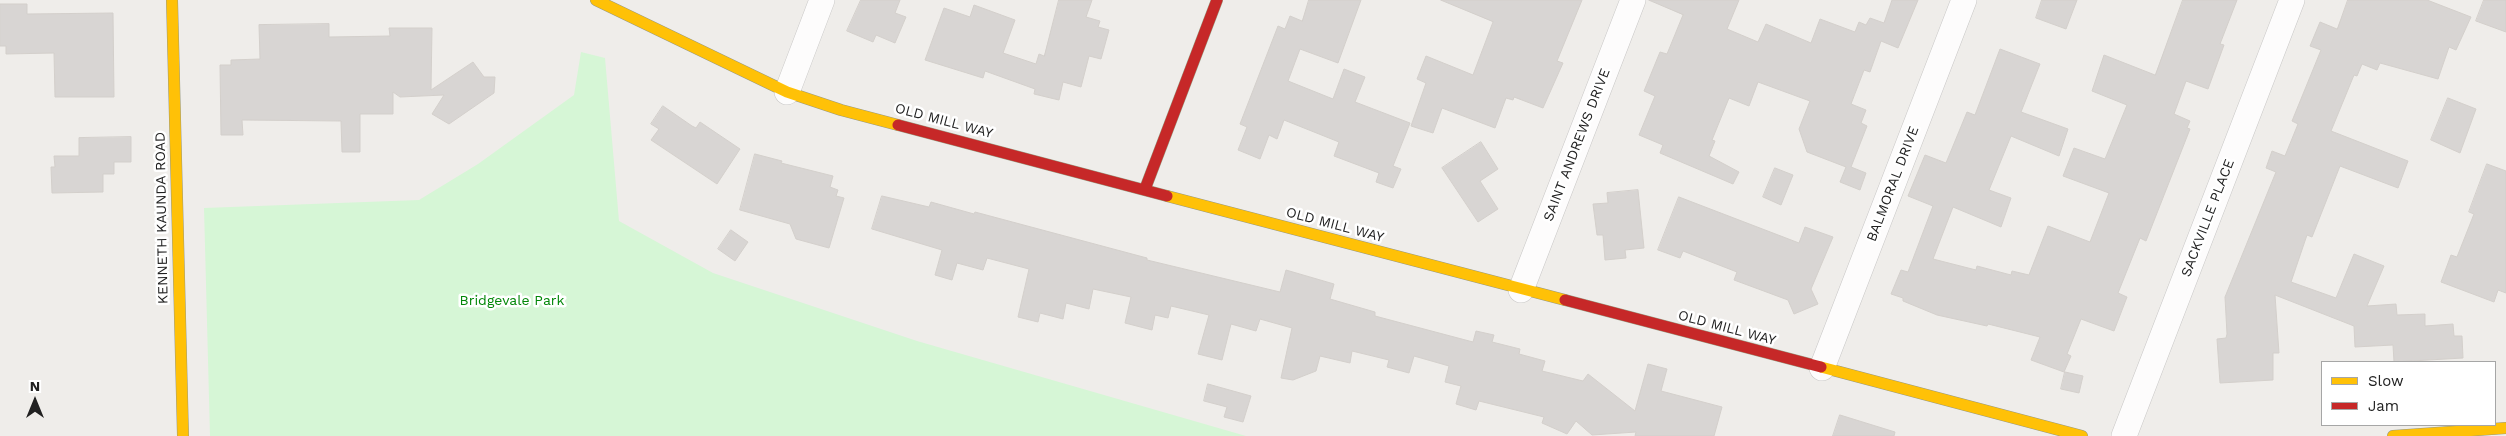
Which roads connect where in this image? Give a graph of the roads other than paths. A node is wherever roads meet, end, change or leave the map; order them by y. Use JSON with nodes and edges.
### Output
{"nodes":[{"id":1,"x":172,"y":0,"type":"edge"},
{"id":2,"x":596,"y":0,"type":"edge"},
{"id":3,"x":822,"y":0,"type":"edge"},
{"id":4,"x":1217,"y":0,"type":"edge"},
{"id":5,"x":1633,"y":0,"type":"edge"},
{"id":6,"x":1964,"y":0,"type":"edge"},
{"id":7,"x":2292,"y":0,"type":"edge"},
{"id":8,"x":787,"y":92,"type":"junction"},
{"id":9,"x":1145,"y":189,"type":"junction"},
{"id":10,"x":1521,"y":290,"type":"junction"},
{"id":11,"x":1822,"y":368,"type":"junction"},
{"id":12,"x":2506,"y":428,"type":"edge"},
{"id":13,"x":183,"y":436,"type":"edge"},
{"id":14,"x":2082,"y":436,"type":"edge"},
{"id":15,"x":2124,"y":436,"type":"edge"},
{"id":16,"x":2393,"y":436,"type":"edge"}],
"edges":[{"from":1,"to":13,"type":"street","name":"KENNETH KAUNDA ROAD"},
{"from":2,"to":8,"type":"street","name":"OLD MILL WAY"},
{"from":3,"to":8,"type":"street"},
{"from":4,"to":9,"type":"street"},
{"from":5,"to":10,"type":"street","name":"SAINT ANDREWS DRIVE"},
{"from":6,"to":11,"type":"street","name":"BALMORAL DRIVE"},
{"from":7,"to":15,"type":"street","name":"SACKVILLE PLACE"},
{"from":8,"to":9,"type":"street","name":"OLD MILL WAY"},
{"from":9,"to":10,"type":"street","name":"OLD MILL WAY"},
{"from":10,"to":11,"type":"street","name":"OLD MILL WAY"},
{"from":11,"to":14,"type":"street","name":"OLD MILL WAY"},
{"from":12,"to":16,"type":"street"}]}
